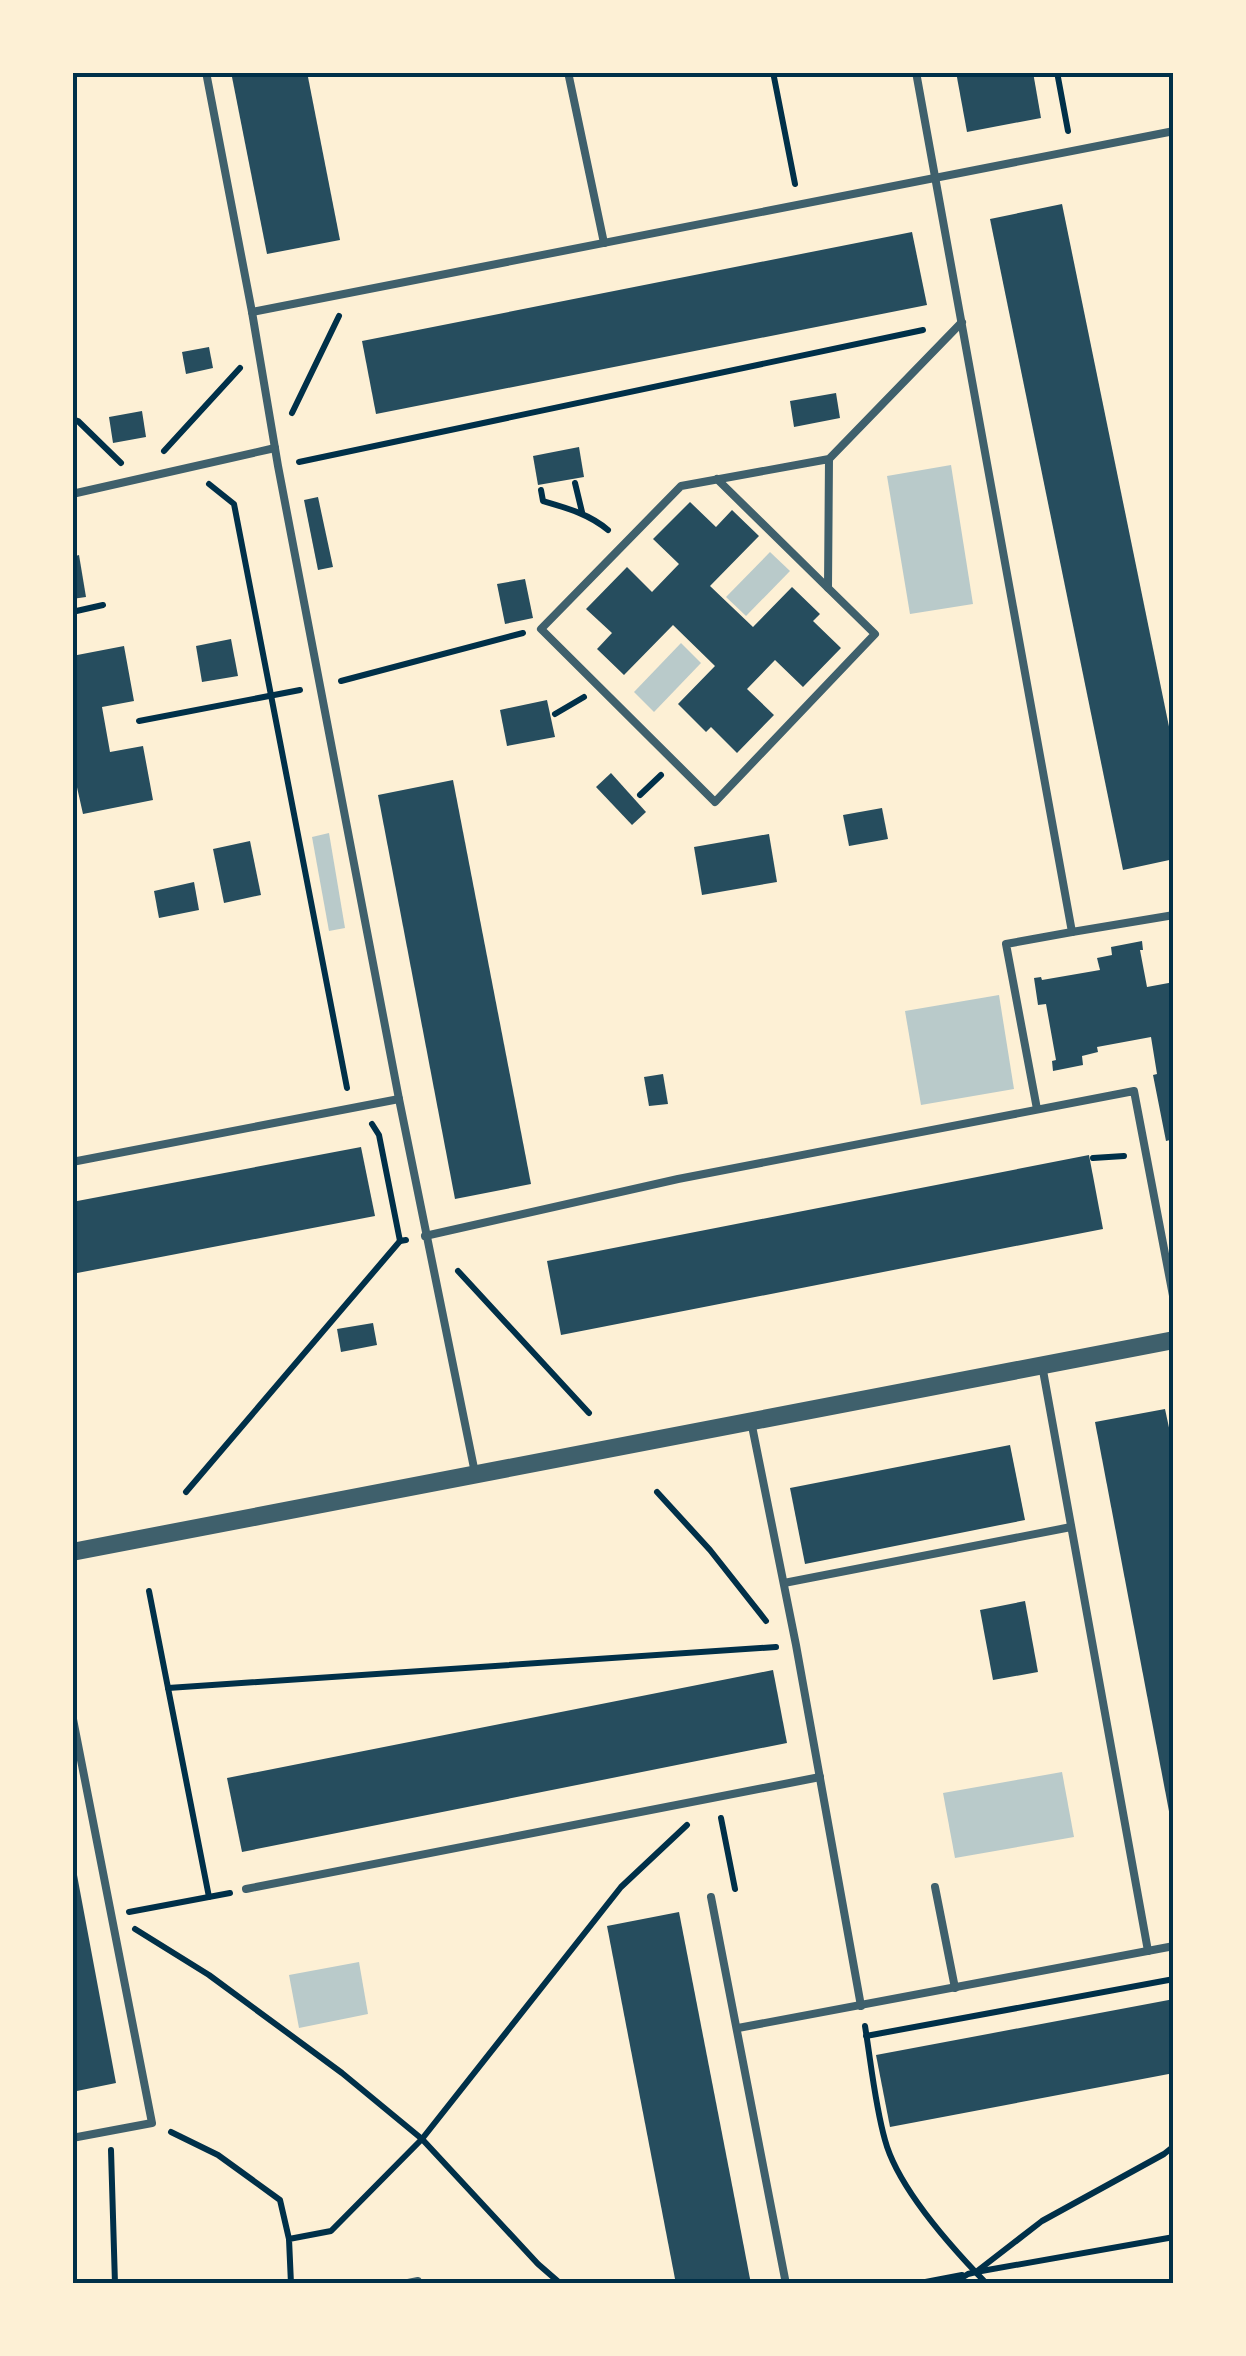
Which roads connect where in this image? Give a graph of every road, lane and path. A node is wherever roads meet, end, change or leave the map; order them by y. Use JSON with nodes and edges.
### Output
{"nodes":[{"id":1,"x":206,"y":72,"type":"edge"},
{"id":2,"x":568,"y":72,"type":"edge"},
{"id":3,"x":772,"y":72,"type":"edge"},
{"id":4,"x":916,"y":72,"type":"edge"},
{"id":5,"x":1057,"y":72,"type":"edge"},
{"id":6,"x":1174,"y":132,"type":"edge"},
{"id":7,"x":1072,"y":151,"type":"junction"},
{"id":8,"x":936,"y":178,"type":"junction"},
{"id":9,"x":799,"y":204,"type":"junction"},
{"id":10,"x":604,"y":242,"type":"junction"},
{"id":11,"x":350,"y":292,"type":"junction"},
{"id":12,"x":252,"y":312,"type":"junction"},
{"id":13,"x":962,"y":322,"type":"junction"},
{"id":14,"x":258,"y":349,"type":"junction"},
{"id":15,"x":72,"y":420,"type":"edge"},
{"id":16,"x":275,"y":448,"type":"junction"},
{"id":17,"x":829,"y":458,"type":"junction"},
{"id":18,"x":278,"y":466,"type":"junction"},
{"id":19,"x":189,"y":468,"type":"junction"},
{"id":20,"x":717,"y":479,"type":"junction"},
{"id":21,"x":137,"y":480,"type":"junction"},
{"id":22,"x":575,"y":483,"type":"dead end"},
{"id":23,"x":541,"y":490,"type":"dead end"},
{"id":24,"x":72,"y":494,"type":"edge"},
{"id":25,"x":582,"y":513,"type":"junction"},
{"id":26,"x":624,"y":544,"type":"junction"},
{"id":27,"x":828,"y":588,"type":"junction"},
{"id":28,"x":103,"y":605,"type":"dead end"},
{"id":29,"x":72,"y":612,"type":"edge"},
{"id":30,"x":540,"y":629,"type":"junction"},
{"id":31,"x":320,"y":686,"type":"junction"},
{"id":32,"x":271,"y":696,"type":"junction"},
{"id":33,"x":139,"y":721,"type":"dead end"},
{"id":34,"x":1174,"y":915,"type":"edge"},
{"id":35,"x":1072,"y":932,"type":"junction"},
{"id":36,"x":398,"y":1100,"type":"junction"},
{"id":37,"x":352,"y":1109,"type":"junction"},
{"id":38,"x":1037,"y":1109,"type":"junction"},
{"id":39,"x":364,"y":1119,"type":"dead end"},
{"id":40,"x":1145,"y":1154,"type":"junction"},
{"id":41,"x":1093,"y":1158,"type":"dead end"},
{"id":42,"x":72,"y":1162,"type":"edge"},
{"id":43,"x":425,"y":1236,"type":"junction"},
{"id":44,"x":400,"y":1241,"type":"junction"},
{"id":45,"x":1174,"y":1301,"type":"edge"},
{"id":46,"x":1174,"y":1340,"type":"edge"},
{"id":47,"x":1042,"y":1366,"type":"junction"},
{"id":48,"x":589,"y":1414,"type":"dead end"},
{"id":49,"x":751,"y":1420,"type":"junction"},
{"id":50,"x":475,"y":1474,"type":"junction"},
{"id":51,"x":186,"y":1492,"type":"dead end"},
{"id":52,"x":657,"y":1492,"type":"dead end"},
{"id":53,"x":1071,"y":1528,"type":"junction"},
{"id":54,"x":72,"y":1552,"type":"edge"},
{"id":55,"x":784,"y":1583,"type":"junction"},
{"id":56,"x":150,"y":1591,"type":"dead end"},
{"id":57,"x":168,"y":1688,"type":"junction"},
{"id":58,"x":72,"y":1714,"type":"edge"},
{"id":59,"x":820,"y":1778,"type":"junction"},
{"id":60,"x":718,"y":1797,"type":"junction"},
{"id":61,"x":935,"y":1887,"type":"dead end"},
{"id":62,"x":246,"y":1890,"type":"dead end"},
{"id":63,"x":209,"y":1897,"type":"dead end"},
{"id":64,"x":711,"y":1898,"type":"joint"},
{"id":65,"x":113,"y":1915,"type":"junction"},
{"id":66,"x":1174,"y":1946,"type":"edge"},
{"id":67,"x":1148,"y":1951,"type":"junction"},
{"id":68,"x":1174,"y":1979,"type":"edge"},
{"id":69,"x":955,"y":1988,"type":"junction"},
{"id":70,"x":862,"y":2006,"type":"junction"},
{"id":71,"x":738,"y":2028,"type":"junction"},
{"id":72,"x":866,"y":2036,"type":"junction"},
{"id":73,"x":152,"y":2123,"type":"junction"},
{"id":74,"x":110,"y":2131,"type":"junction"},
{"id":75,"x":72,"y":2138,"type":"edge"},
{"id":76,"x":422,"y":2139,"type":"junction"},
{"id":77,"x":1174,"y":2146,"type":"edge"},
{"id":78,"x":1174,"y":2237,"type":"edge"},
{"id":79,"x":288,"y":2239,"type":"junction"},
{"id":80,"x":972,"y":2273,"type":"junction"},
{"id":81,"x":560,"y":2283,"type":"edge"},
{"id":82,"x":115,"y":2284,"type":"edge"},
{"id":83,"x":291,"y":2284,"type":"edge"},
{"id":84,"x":403,"y":2284,"type":"edge"},
{"id":85,"x":418,"y":2284,"type":"edge"},
{"id":86,"x":786,"y":2284,"type":"edge"},
{"id":87,"x":915,"y":2284,"type":"edge"},
{"id":88,"x":952,"y":2284,"type":"edge"},
{"id":89,"x":987,"y":2284,"type":"edge"}],
"edges":[{"from":1,"to":12,"type":"lane"},
{"from":2,"to":10,"type":"lane"},
{"from":3,"to":9,"type":"path"},
{"from":4,"to":8,"type":"lane"},
{"from":5,"to":7,"type":"path"},
{"from":6,"to":7,"type":"lane"},
{"from":7,"to":8,"type":"lane"},
{"from":8,"to":9,"type":"lane"},
{"from":8,"to":13,"type":"lane"},
{"from":9,"to":10,"type":"lane"},
{"from":10,"to":11,"type":"lane"},
{"from":11,"to":12,"type":"lane"},
{"from":11,"to":16,"type":"path"},
{"from":12,"to":14,"type":"lane"},
{"from":13,"to":17,"type":"lane"},
{"from":13,"to":18,"type":"path"},
{"from":13,"to":35,"type":"lane"},
{"from":14,"to":16,"type":"lane"},
{"from":14,"to":21,"type":"path"},
{"from":15,"to":21,"type":"path"},
{"from":16,"to":18,"type":"lane"},
{"from":16,"to":19,"type":"lane"},
{"from":17,"to":20,"type":"lane"},
{"from":17,"to":27,"type":"lane"},
{"from":18,"to":31,"type":"lane"},
{"from":19,"to":21,"type":"lane"},
{"from":19,"to":32,"type":"path"},
{"from":20,"to":26,"type":"lane"},
{"from":20,"to":27,"type":"lane"},
{"from":21,"to":24,"type":"lane"},
{"from":22,"to":25,"type":"path"},
{"from":23,"to":25,"type":"path"},
{"from":25,"to":26,"type":"path"},
{"from":26,"to":30,"type":"lane"},
{"from":27,"to":30,"type":"lane"},
{"from":28,"to":29,"type":"path"},
{"from":30,"to":31,"type":"path"},
{"from":31,"to":32,"type":"path"},
{"from":31,"to":36,"type":"lane"},
{"from":32,"to":33,"type":"path"},
{"from":32,"to":37,"type":"path"},
{"from":34,"to":35,"type":"lane"},
{"from":35,"to":38,"type":"lane"},
{"from":36,"to":37,"type":"lane"},
{"from":36,"to":43,"type":"lane"},
{"from":37,"to":42,"type":"lane"},
{"from":38,"to":40,"type":"lane"},
{"from":38,"to":43,"type":"lane"},
{"from":39,"to":44,"type":"path"},
{"from":40,"to":41,"type":"path"},
{"from":40,"to":45,"type":"lane"},
{"from":43,"to":44,"type":"path"},
{"from":43,"to":48,"type":"path"},
{"from":43,"to":50,"type":"lane"},
{"from":44,"to":51,"type":"path"},
{"from":46,"to":47,"type":"street"},
{"from":47,"to":49,"type":"street"},
{"from":47,"to":53,"type":"lane"},
{"from":49,"to":50,"type":"street"},
{"from":49,"to":55,"type":"lane"},
{"from":50,"to":54,"type":"street"},
{"from":52,"to":57,"type":"path"},
{"from":53,"to":55,"type":"lane"},
{"from":53,"to":67,"type":"lane"},
{"from":55,"to":59,"type":"lane"},
{"from":56,"to":57,"type":"path"},
{"from":57,"to":63,"type":"path"},
{"from":58,"to":65,"type":"lane"},
{"from":59,"to":60,"type":"lane"},
{"from":59,"to":70,"type":"lane"},
{"from":60,"to":62,"type":"lane"},
{"from":60,"to":64,"type":"path"},
{"from":60,"to":76,"type":"path"},
{"from":61,"to":69,"type":"lane"},
{"from":64,"to":71,"type":"lane"},
{"from":65,"to":73,"type":"lane"},
{"from":65,"to":76,"type":"path"},
{"from":66,"to":67,"type":"lane"},
{"from":67,"to":69,"type":"lane"},
{"from":68,"to":72,"type":"path"},
{"from":69,"to":70,"type":"lane"},
{"from":70,"to":71,"type":"lane"},
{"from":70,"to":72,"type":"path"},
{"from":71,"to":86,"type":"lane"},
{"from":72,"to":80,"type":"path"},
{"from":73,"to":74,"type":"lane"},
{"from":73,"to":79,"type":"path"},
{"from":74,"to":75,"type":"lane"},
{"from":74,"to":82,"type":"path"},
{"from":76,"to":79,"type":"path"},
{"from":76,"to":81,"type":"path"},
{"from":77,"to":80,"type":"path"},
{"from":78,"to":80,"type":"path"},
{"from":79,"to":83,"type":"path"},
{"from":80,"to":87,"type":"path"},
{"from":80,"to":88,"type":"path"},
{"from":80,"to":89,"type":"path"},
{"from":84,"to":85,"type":"lane"}]}
